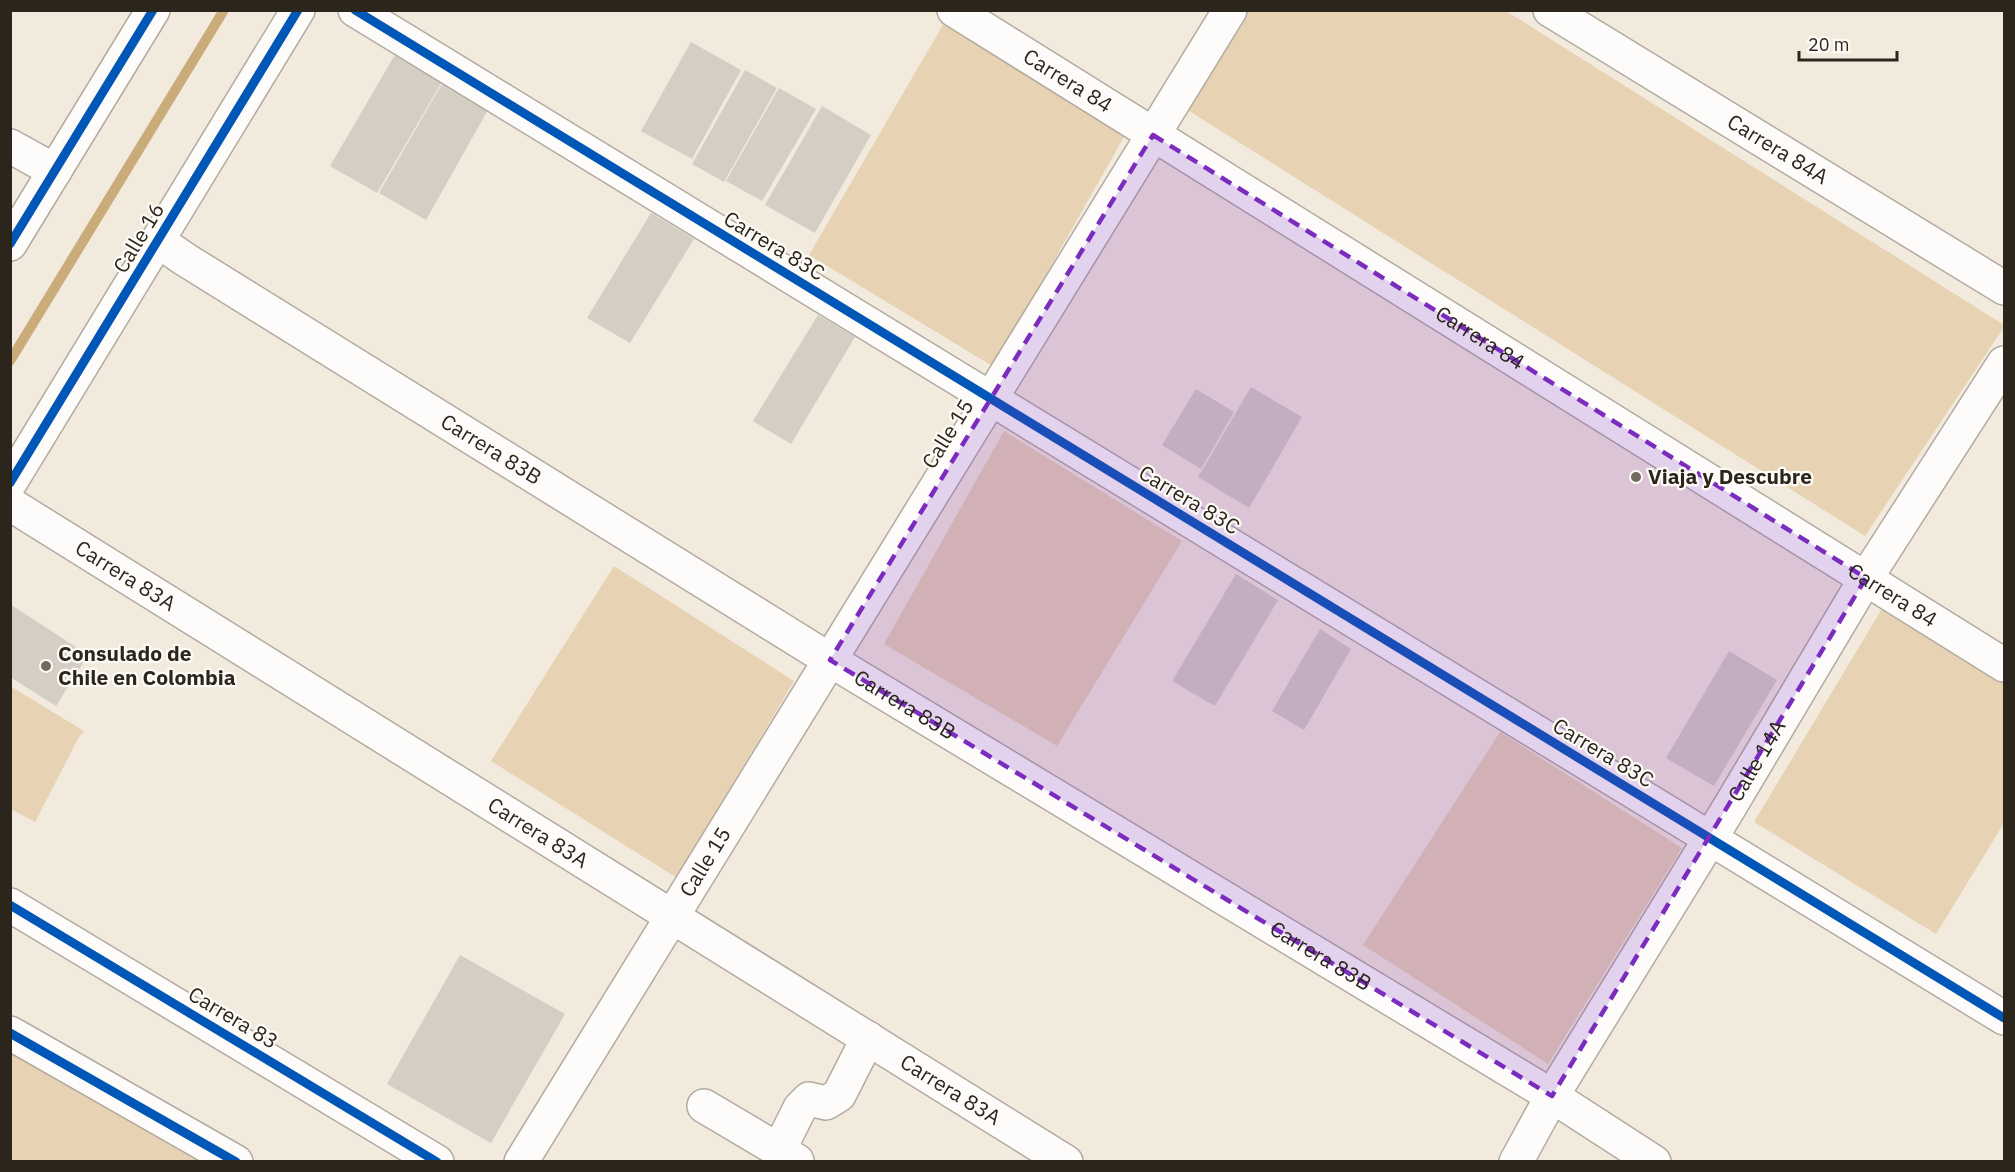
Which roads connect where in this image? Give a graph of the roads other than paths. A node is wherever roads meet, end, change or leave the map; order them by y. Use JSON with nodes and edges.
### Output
{"nodes":[{"id":1,"x":153,"y":10,"type":"edge"},
{"id":2,"x":298,"y":10,"type":"edge"},
{"id":3,"x":355,"y":10,"type":"edge"},
{"id":4,"x":954,"y":10,"type":"edge"},
{"id":5,"x":1230,"y":10,"type":"edge"},
{"id":6,"x":1550,"y":10,"type":"edge"},
{"id":7,"x":1153,"y":135,"type":"junction"},
{"id":8,"x":10,"y":146,"type":"edge"},
{"id":9,"x":55,"y":171,"type":"junction"},
{"id":10,"x":158,"y":241,"type":"junction"},
{"id":11,"x":10,"y":244,"type":"edge"},
{"id":12,"x":2004,"y":288,"type":"edge"},
{"id":13,"x":2004,"y":363,"type":"edge"},
{"id":14,"x":990,"y":399,"type":"junction"},
{"id":15,"x":10,"y":483,"type":"edge"},
{"id":16,"x":10,"y":504,"type":"edge"},
{"id":17,"x":1866,"y":578,"type":"junction"},
{"id":18,"x":830,"y":660,"type":"junction"},
{"id":19,"x":2004,"y":665,"type":"edge"},
{"id":20,"x":1710,"y":840,"type":"junction"},
{"id":21,"x":10,"y":905,"type":"edge"},
{"id":22,"x":672,"y":916,"type":"junction"},
{"id":23,"x":2004,"y":1018,"type":"edge"},
{"id":24,"x":10,"y":1033,"type":"edge"},
{"id":25,"x":868,"y":1038,"type":"junction"},
{"id":26,"x":1552,"y":1096,"type":"junction"},
{"id":27,"x":704,"y":1106,"type":"dead end"},
{"id":28,"x":789,"y":1156,"type":"edge"},
{"id":29,"x":236,"y":1161,"type":"edge"},
{"id":30,"x":437,"y":1161,"type":"edge"},
{"id":31,"x":521,"y":1161,"type":"edge"},
{"id":32,"x":1066,"y":1161,"type":"edge"},
{"id":33,"x":1516,"y":1161,"type":"edge"},
{"id":34,"x":1654,"y":1161,"type":"edge"}],
"edges":[{"from":1,"to":9,"type":"street"},
{"from":2,"to":10,"type":"street","name":"Calle 16"},
{"from":3,"to":14,"type":"street","name":"Carrera 83C"},
{"from":4,"to":7,"type":"street","name":"Carrera 84"},
{"from":5,"to":7,"type":"street","name":"Calle 15"},
{"from":6,"to":12,"type":"street","name":"Carrera 84A"},
{"from":7,"to":14,"type":"street","name":"Calle 15"},
{"from":7,"to":17,"type":"street","name":"Carrera 84"},
{"from":8,"to":9,"type":"street"},
{"from":9,"to":11,"type":"street"},
{"from":10,"to":15,"type":"street","name":"Calle 16"},
{"from":10,"to":18,"type":"street","name":"Carrera 83B"},
{"from":13,"to":17,"type":"street","name":"Calle 14A"},
{"from":14,"to":18,"type":"street","name":"Calle 15"},
{"from":14,"to":20,"type":"street","name":"Carrera 83C"},
{"from":16,"to":22,"type":"street","name":"Carrera 83A"},
{"from":17,"to":19,"type":"street","name":"Carrera 84"},
{"from":17,"to":20,"type":"street","name":"Calle 14A"},
{"from":18,"to":22,"type":"street","name":"Calle 15"},
{"from":18,"to":26,"type":"street","name":"Carrera 83B"},
{"from":20,"to":23,"type":"street","name":"Carrera 83C"},
{"from":20,"to":26,"type":"street","name":"Calle 14A"},
{"from":21,"to":30,"type":"street","name":"Carrera 83"},
{"from":22,"to":25,"type":"street","name":"Carrera 83A"},
{"from":22,"to":31,"type":"street","name":"Calle 15"},
{"from":24,"to":29,"type":"street"},
{"from":25,"to":28,"type":"street"},
{"from":25,"to":32,"type":"street","name":"Carrera 83A"},
{"from":26,"to":33,"type":"street","name":"Calle 14A"},
{"from":26,"to":34,"type":"street","name":"Carrera 83B"},
{"from":27,"to":28,"type":"street"}]}
